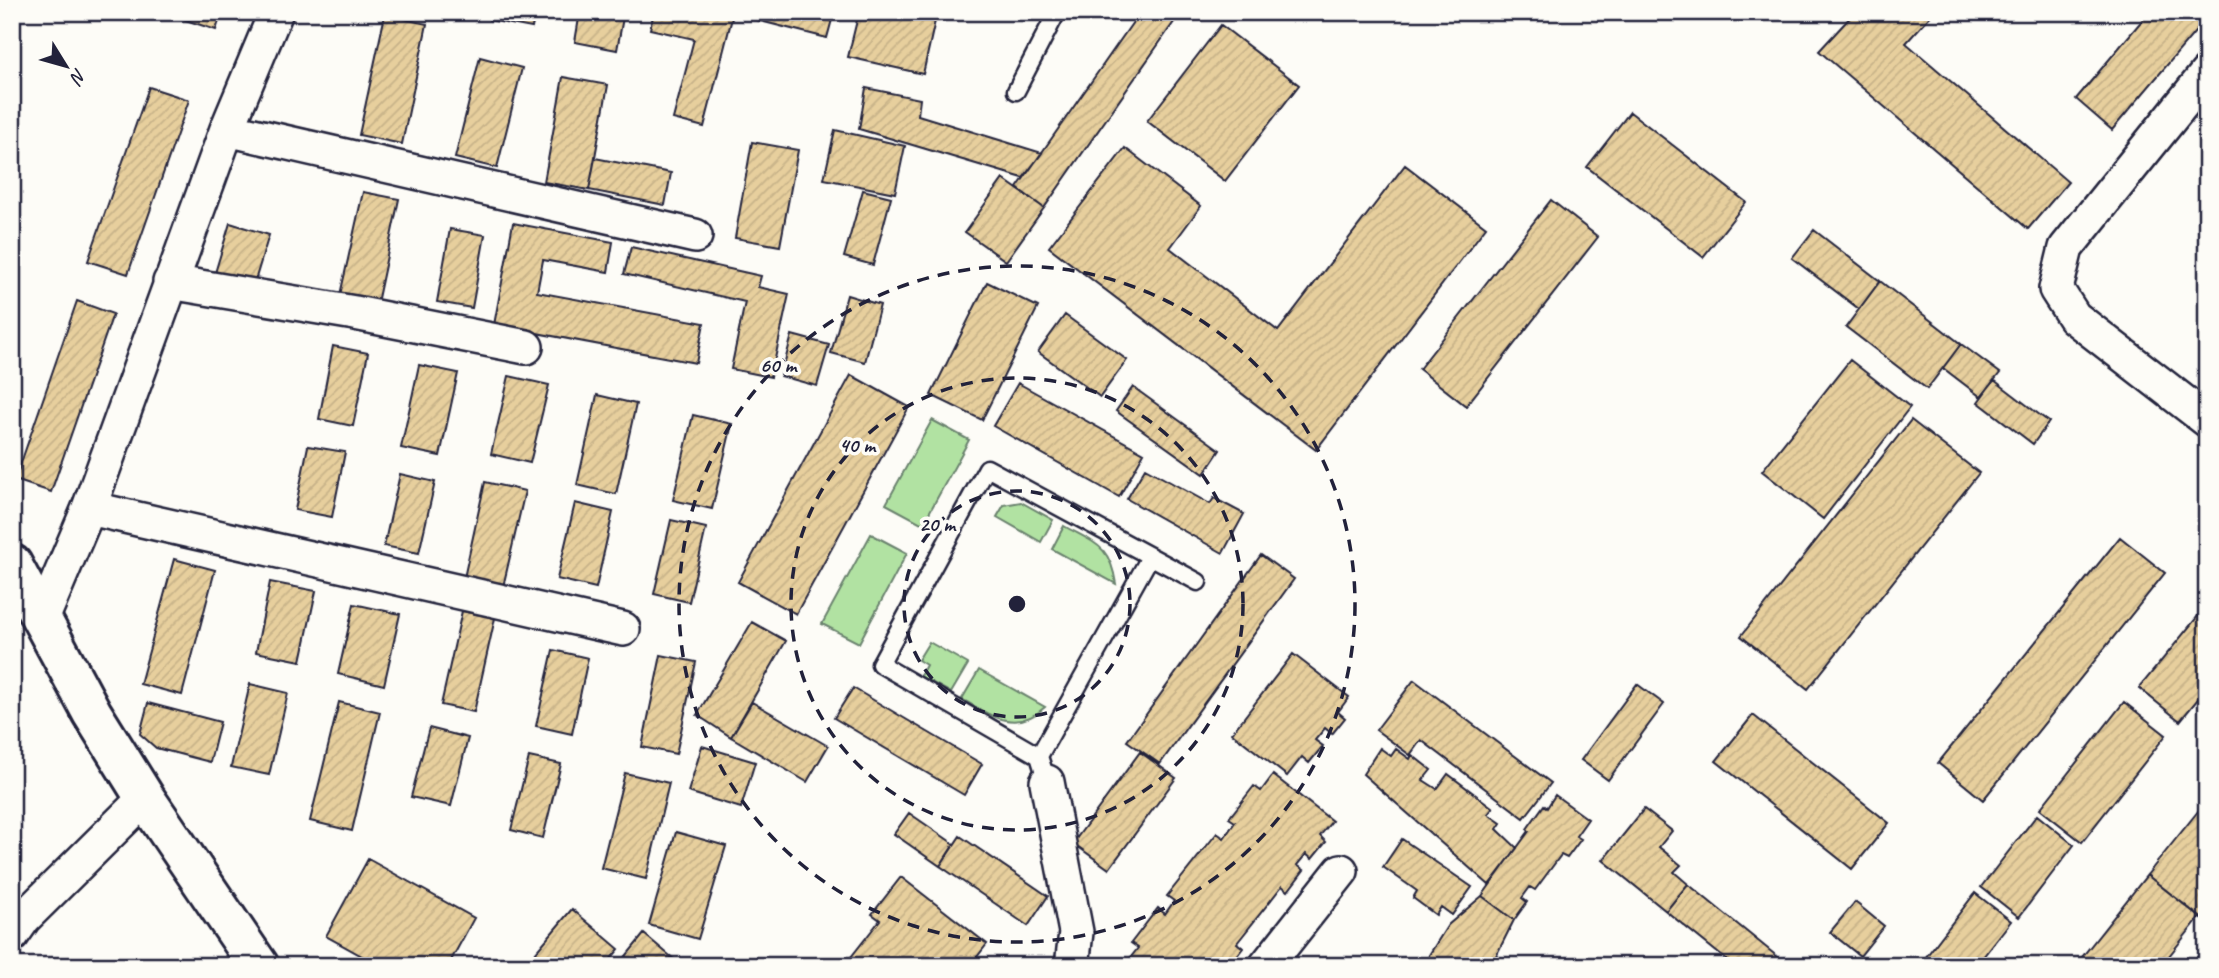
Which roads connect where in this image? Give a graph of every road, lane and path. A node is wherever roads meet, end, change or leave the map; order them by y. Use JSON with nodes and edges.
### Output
{"nodes":[{"id":1,"x":276,"y":12,"type":"edge"},
{"id":2,"x":1057,"y":12,"type":"edge"},
{"id":3,"x":2207,"y":73,"type":"edge"},
{"id":4,"x":1016,"y":91,"type":"dead end"},
{"id":5,"x":227,"y":129,"type":"junction"},
{"id":6,"x":695,"y":236,"type":"dead end"},
{"id":7,"x":170,"y":282,"type":"junction"},
{"id":8,"x":526,"y":347,"type":"dead end"},
{"id":9,"x":2207,"y":420,"type":"edge"},
{"id":10,"x":89,"y":508,"type":"junction"},
{"id":11,"x":1150,"y":557,"type":"junction"},
{"id":12,"x":12,"y":564,"type":"edge"},
{"id":13,"x":1198,"y":582,"type":"dead end"},
{"id":14,"x":42,"y":620,"type":"junction"},
{"id":15,"x":623,"y":629,"type":"dead end"},
{"id":16,"x":1043,"y":769,"type":"junction"},
{"id":17,"x":145,"y":797,"type":"junction"},
{"id":18,"x":1341,"y":871,"type":"dead end"},
{"id":19,"x":12,"y":935,"type":"edge"},
{"id":20,"x":259,"y":966,"type":"edge"},
{"id":21,"x":1072,"y":966,"type":"edge"},
{"id":22,"x":1266,"y":966,"type":"edge"}],
"edges":[{"from":1,"to":5,"type":"street"},
{"from":2,"to":4,"type":"lane"},
{"from":3,"to":9,"type":"street"},
{"from":5,"to":6,"type":"street"},
{"from":5,"to":7,"type":"street"},
{"from":7,"to":8,"type":"street"},
{"from":7,"to":10,"type":"street"},
{"from":10,"to":14,"type":"street"},
{"from":10,"to":15,"type":"street"},
{"from":11,"to":13,"type":"lane"},
{"from":11,"to":16,"type":"lane"},
{"from":11,"to":16,"type":"lane"},
{"from":12,"to":14,"type":"street"},
{"from":14,"to":17,"type":"street"},
{"from":16,"to":21,"type":"street"},
{"from":17,"to":19,"type":"street"},
{"from":17,"to":20,"type":"street"},
{"from":18,"to":22,"type":"street"}]}
